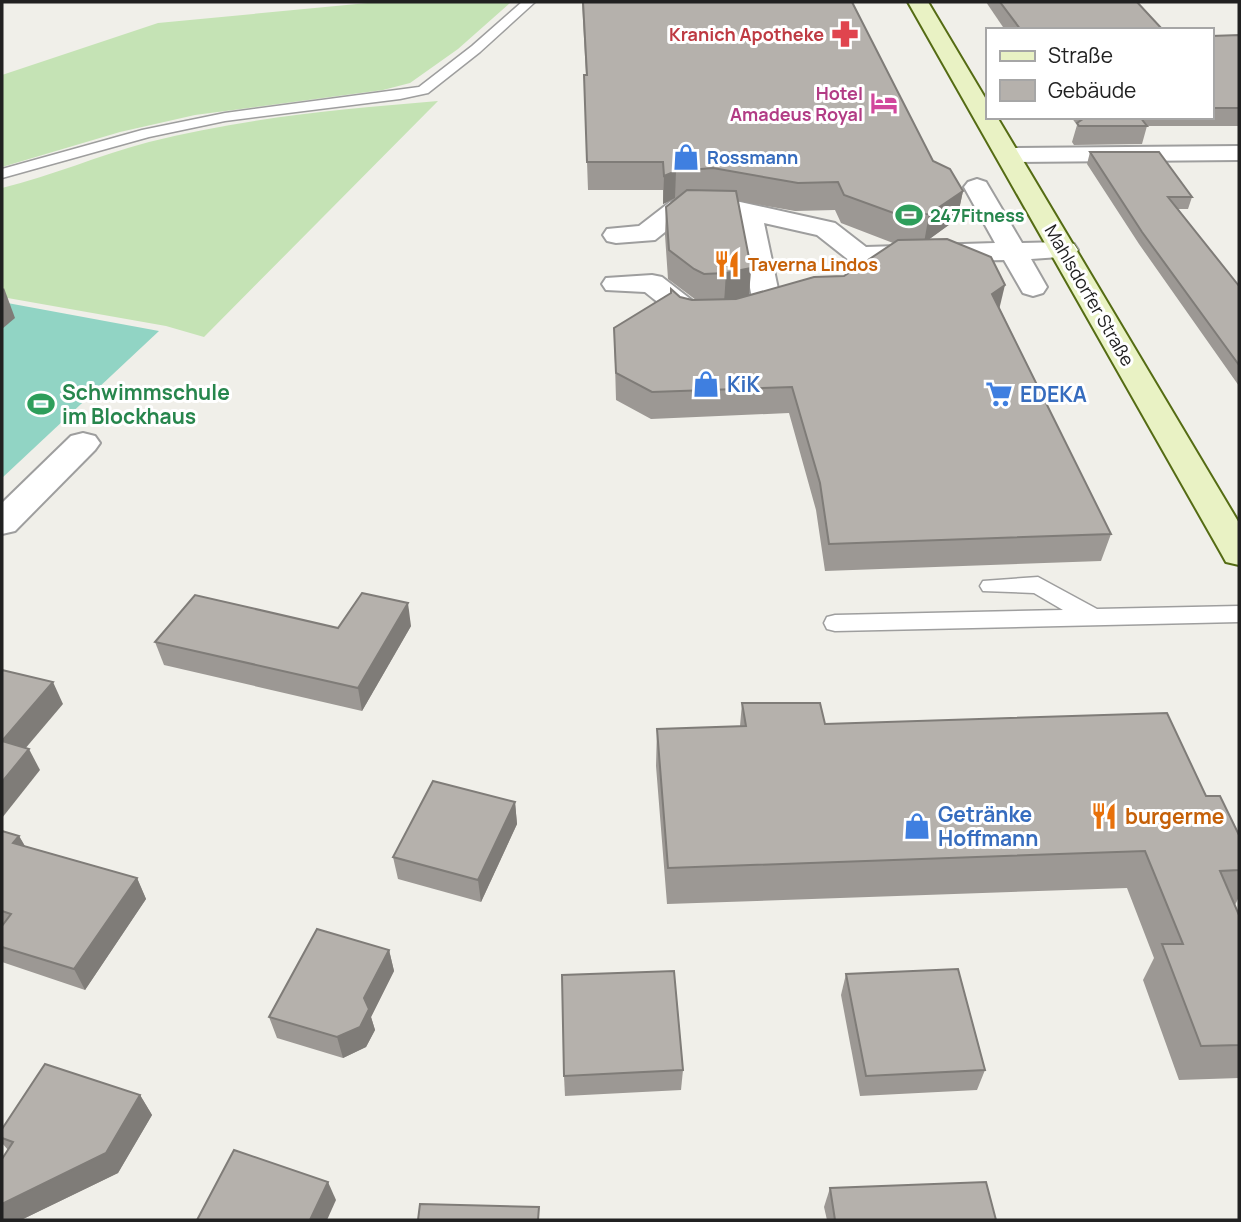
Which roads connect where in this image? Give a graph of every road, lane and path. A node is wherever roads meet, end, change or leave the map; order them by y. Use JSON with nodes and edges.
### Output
{"nodes":[{"id":1,"x":529,"y":2,"type":"edge"},
{"id":2,"x":918,"y":2,"type":"edge"},
{"id":3,"x":986,"y":116,"type":"edge"},
{"id":4,"x":988,"y":119,"type":"edge"},
{"id":5,"x":1239,"y":153,"type":"edge"},
{"id":6,"x":1009,"y":155,"type":"junction"},
{"id":7,"x":2,"y":174,"type":"edge"},
{"id":8,"x":977,"y":187,"type":"dead end"},
{"id":9,"x":748,"y":211,"type":"junction"},
{"id":10,"x":646,"y":234,"type":"junction"},
{"id":11,"x":616,"y":235,"type":"dead end"},
{"id":12,"x":1064,"y":250,"type":"junction"},
{"id":13,"x":1013,"y":251,"type":"junction"},
{"id":14,"x":652,"y":283,"type":"junction"},
{"id":15,"x":616,"y":284,"type":"dead end"},
{"id":16,"x":1033,"y":287,"type":"dead end"},
{"id":17,"x":83,"y":443,"type":"dead end"},
{"id":18,"x":2,"y":523,"type":"edge"},
{"id":19,"x":1239,"y":553,"type":"edge"},
{"id":20,"x":991,"y":586,"type":"dead end"},
{"id":21,"x":1239,"y":614,"type":"edge"},
{"id":22,"x":1093,"y":617,"type":"junction"},
{"id":23,"x":835,"y":623,"type":"dead end"}],
"edges":[{"from":1,"to":7,"type":"lane"},
{"from":2,"to":3,"type":"main road","name":"Mahlsdorfer Straße"},
{"from":4,"to":6,"type":"main road","name":"Mahlsdorfer Straße"},
{"from":5,"to":6,"type":"street"},
{"from":6,"to":12,"type":"main road","name":"Mahlsdorfer Straße"},
{"from":8,"to":13,"type":"street"},
{"from":9,"to":10,"type":"street"},
{"from":9,"to":13,"type":"street"},
{"from":9,"to":14,"type":"street"},
{"from":10,"to":11,"type":"street"},
{"from":10,"to":14,"type":"street"},
{"from":12,"to":13,"type":"street"},
{"from":12,"to":19,"type":"main road","name":"Mahlsdorfer Straße"},
{"from":13,"to":16,"type":"street"},
{"from":14,"to":15,"type":"street"},
{"from":17,"to":18,"type":"street"},
{"from":20,"to":22,"type":"lane"},
{"from":21,"to":22,"type":"lane"},
{"from":22,"to":23,"type":"lane"}]}
